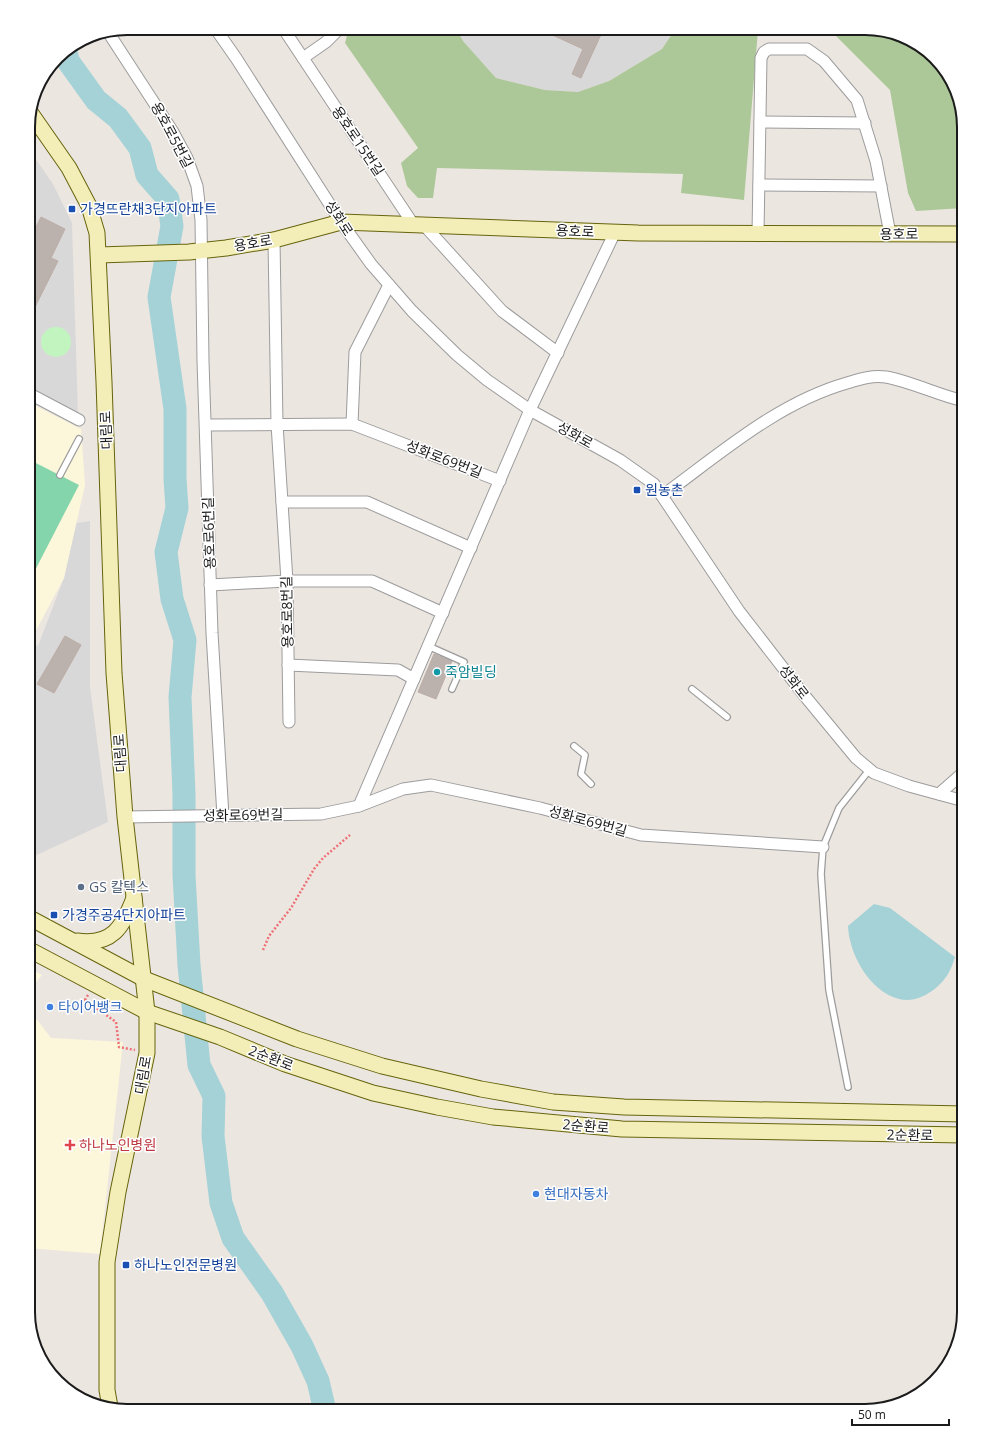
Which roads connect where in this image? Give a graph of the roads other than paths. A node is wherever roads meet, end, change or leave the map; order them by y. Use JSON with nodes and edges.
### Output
{"nodes":[{"id":1,"x":220,"y":35,"type":"edge"},
{"id":2,"x":288,"y":35,"type":"edge"},
{"id":3,"x":333,"y":35,"type":"edge"},
{"id":4,"x":113,"y":36,"type":"edge"},
{"id":5,"x":303,"y":58,"type":"junction"},
{"id":6,"x":35,"y":120,"type":"edge"},
{"id":7,"x":760,"y":122,"type":"junction"},
{"id":8,"x":865,"y":123,"type":"junction"},
{"id":9,"x":759,"y":185,"type":"junction"},
{"id":10,"x":881,"y":186,"type":"junction"},
{"id":11,"x":341,"y":222,"type":"junction"},
{"id":12,"x":418,"y":224,"type":"junction"},
{"id":13,"x":615,"y":232,"type":"junction"},
{"id":14,"x":758,"y":233,"type":"junction"},
{"id":15,"x":890,"y":234,"type":"junction"},
{"id":16,"x":957,"y":234,"type":"edge"},
{"id":17,"x":274,"y":240,"type":"junction"},
{"id":18,"x":195,"y":251,"type":"junction"},
{"id":19,"x":99,"y":255,"type":"junction"},
{"id":20,"x":389,"y":285,"type":"junction"},
{"id":21,"x":558,"y":353,"type":"junction"},
{"id":22,"x":35,"y":398,"type":"edge"},
{"id":23,"x":957,"y":398,"type":"edge"},
{"id":24,"x":530,"y":410,"type":"junction"},
{"id":25,"x":79,"y":420,"type":"dead end"},
{"id":26,"x":277,"y":424,"type":"junction"},
{"id":27,"x":352,"y":424,"type":"junction"},
{"id":28,"x":209,"y":425,"type":"dead end"},
{"id":29,"x":79,"y":440,"type":"dead end"},
{"id":30,"x":60,"y":475,"type":"dead end"},
{"id":31,"x":500,"y":481,"type":"junction"},
{"id":32,"x":662,"y":496,"type":"junction"},
{"id":33,"x":282,"y":502,"type":"junction"},
{"id":34,"x":470,"y":548,"type":"junction"},
{"id":35,"x":287,"y":581,"type":"junction"},
{"id":36,"x":210,"y":585,"type":"junction"},
{"id":37,"x":442,"y":613,"type":"junction"},
{"id":38,"x":428,"y":646,"type":"junction"},
{"id":39,"x":288,"y":666,"type":"junction"},
{"id":40,"x":414,"y":680,"type":"junction"},
{"id":41,"x":452,"y":689,"type":"dead end"},
{"id":42,"x":692,"y":689,"type":"dead end"},
{"id":43,"x":727,"y":717,"type":"dead end"},
{"id":44,"x":289,"y":722,"type":"dead end"},
{"id":45,"x":574,"y":746,"type":"dead end"},
{"id":46,"x":870,"y":769,"type":"junction"},
{"id":47,"x":957,"y":778,"type":"edge"},
{"id":48,"x":591,"y":784,"type":"dead end"},
{"id":49,"x":939,"y":794,"type":"junction"},
{"id":50,"x":957,"y":799,"type":"edge"},
{"id":51,"x":359,"y":806,"type":"junction"},
{"id":52,"x":223,"y":816,"type":"junction"},
{"id":53,"x":125,"y":817,"type":"junction"},
{"id":54,"x":823,"y":848,"type":"junction"},
{"id":55,"x":135,"y":895,"type":"junction"},
{"id":56,"x":35,"y":921,"type":"edge"},
{"id":57,"x":71,"y":940,"type":"junction"},
{"id":58,"x":35,"y":953,"type":"edge"},
{"id":59,"x":144,"y":979,"type":"junction"},
{"id":60,"x":147,"y":1012,"type":"junction"},
{"id":61,"x":848,"y":1087,"type":"dead end"},
{"id":62,"x":957,"y":1114,"type":"edge"},
{"id":63,"x":957,"y":1135,"type":"edge"},
{"id":64,"x":109,"y":1402,"type":"edge"}],
"edges":[{"from":1,"to":11,"type":"street","name":"성화로"},
{"from":2,"to":5,"type":"street","name":"용호로15번길"},
{"from":3,"to":5,"type":"street"},
{"from":4,"to":18,"type":"street","name":"용호로5번길"},
{"from":5,"to":12,"type":"street","name":"용호로15번길"},
{"from":6,"to":19,"type":"street","name":"대림로"},
{"from":7,"to":8,"type":"street"},
{"from":7,"to":8,"type":"street"},
{"from":7,"to":9,"type":"street"},
{"from":8,"to":10,"type":"street"},
{"from":9,"to":10,"type":"street"},
{"from":9,"to":14,"type":"street"},
{"from":10,"to":15,"type":"street"},
{"from":11,"to":12,"type":"street","name":"용호로"},
{"from":11,"to":17,"type":"street","name":"용호로"},
{"from":11,"to":20,"type":"street","name":"성화로"},
{"from":12,"to":13,"type":"street","name":"용호로"},
{"from":12,"to":21,"type":"street","name":"용호로15번길"},
{"from":13,"to":14,"type":"street","name":"용호로"},
{"from":13,"to":21,"type":"street","name":"성화로69번길"},
{"from":14,"to":15,"type":"street","name":"용호로"},
{"from":15,"to":16,"type":"street","name":"용호로"},
{"from":17,"to":18,"type":"street","name":"용호로"},
{"from":17,"to":26,"type":"street","name":"용호로8번길"},
{"from":18,"to":19,"type":"street","name":"용호로"},
{"from":18,"to":36,"type":"street","name":"용호로6번길"},
{"from":19,"to":53,"type":"street","name":"대림로"},
{"from":20,"to":24,"type":"street","name":"성화로"},
{"from":20,"to":27,"type":"street"},
{"from":21,"to":24,"type":"street","name":"성화로69번길"},
{"from":22,"to":25,"type":"street"},
{"from":23,"to":32,"type":"street"},
{"from":24,"to":31,"type":"street","name":"성화로69번길"},
{"from":24,"to":32,"type":"street","name":"성화로"},
{"from":26,"to":27,"type":"street"},
{"from":26,"to":28,"type":"street"},
{"from":26,"to":33,"type":"street","name":"용호로8번길"},
{"from":27,"to":31,"type":"street","name":"성화로69번길"},
{"from":29,"to":30,"type":"lane"},
{"from":31,"to":34,"type":"street","name":"성화로69번길"},
{"from":32,"to":46,"type":"street","name":"성화로"},
{"from":33,"to":34,"type":"street"},
{"from":33,"to":35,"type":"street","name":"용호로8번길"},
{"from":34,"to":37,"type":"street","name":"성화로69번길"},
{"from":35,"to":36,"type":"street"},
{"from":35,"to":37,"type":"street"},
{"from":35,"to":39,"type":"street","name":"용호로8번길"},
{"from":36,"to":52,"type":"street","name":"용호로6번길"},
{"from":37,"to":38,"type":"street","name":"성화로69번길"},
{"from":38,"to":40,"type":"street","name":"성화로69번길"},
{"from":38,"to":41,"type":"lane"},
{"from":39,"to":40,"type":"street"},
{"from":39,"to":44,"type":"street","name":"용호로8번길"},
{"from":40,"to":51,"type":"street","name":"성화로69번길"},
{"from":42,"to":43,"type":"lane"},
{"from":45,"to":48,"type":"lane"},
{"from":46,"to":49,"type":"street","name":"성화로"},
{"from":46,"to":54,"type":"lane"},
{"from":47,"to":49,"type":"street"},
{"from":49,"to":50,"type":"street","name":"성화로"},
{"from":51,"to":52,"type":"street","name":"성화로69번길"},
{"from":51,"to":54,"type":"street","name":"성화로69번길"},
{"from":52,"to":53,"type":"street","name":"성화로69번길"},
{"from":53,"to":55,"type":"street","name":"대림로"},
{"from":54,"to":61,"type":"lane"},
{"from":55,"to":57,"type":"street"},
{"from":55,"to":59,"type":"street","name":"대림로"},
{"from":56,"to":57,"type":"street"},
{"from":57,"to":59,"type":"street"},
{"from":58,"to":60,"type":"street"},
{"from":59,"to":60,"type":"street","name":"대림로"},
{"from":59,"to":62,"type":"street","name":"2순환로"},
{"from":60,"to":63,"type":"street","name":"2순환로"},
{"from":60,"to":64,"type":"street","name":"대림로"}]}
